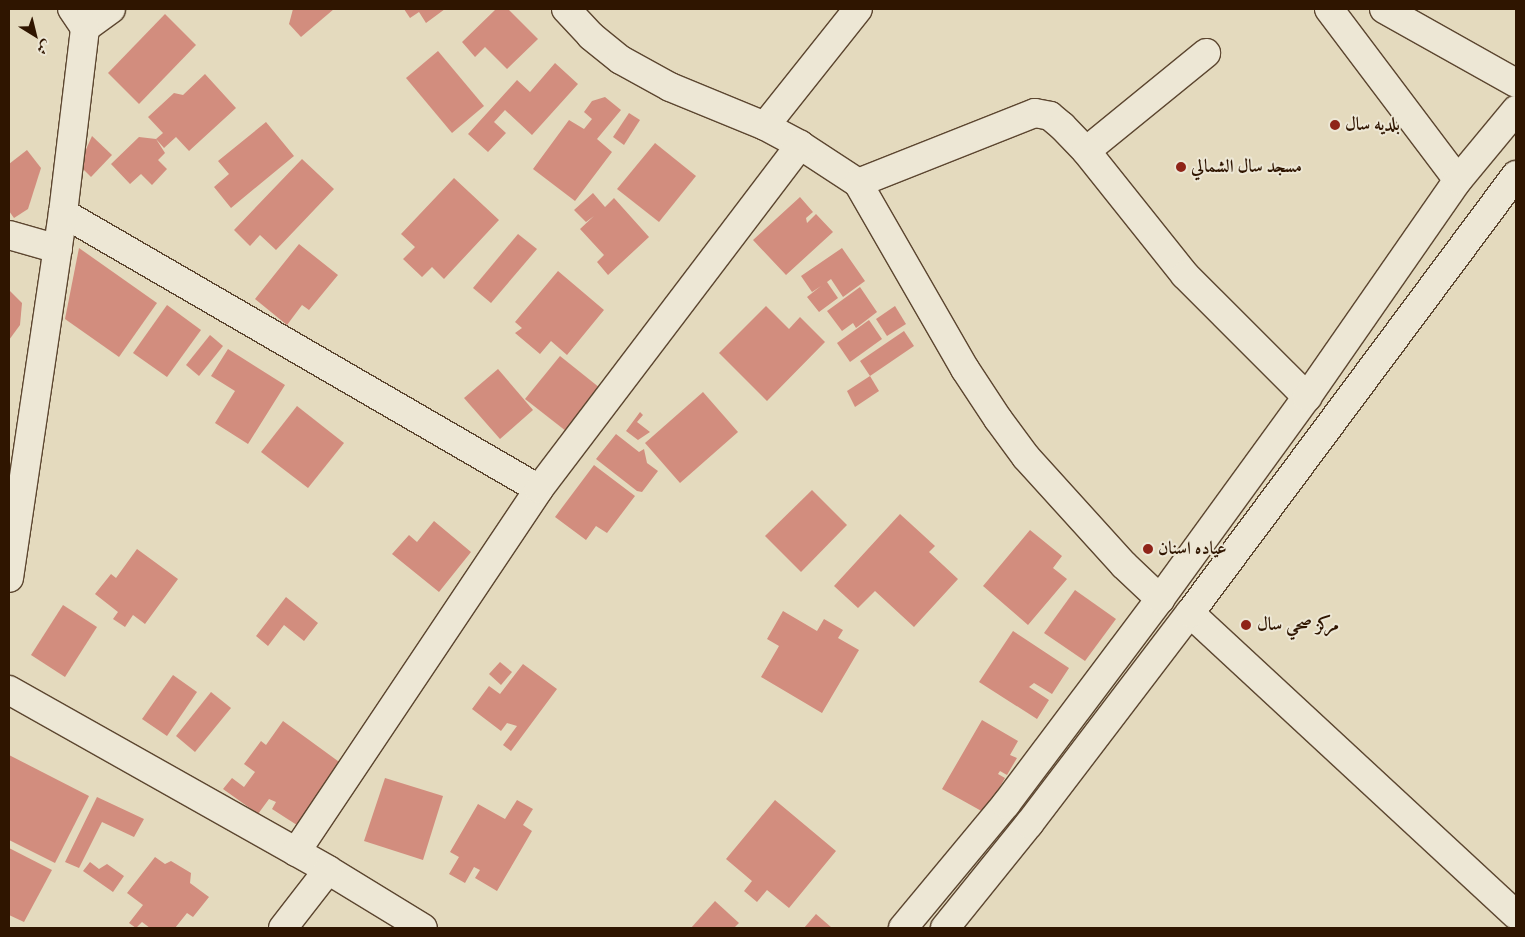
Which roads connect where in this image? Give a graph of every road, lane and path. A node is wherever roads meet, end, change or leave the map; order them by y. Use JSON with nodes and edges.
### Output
{"nodes":[{"id":1,"x":111,"y":9,"type":"edge"},
{"id":2,"x":566,"y":9,"type":"edge"},
{"id":3,"x":858,"y":9,"type":"edge"},
{"id":4,"x":1384,"y":9,"type":"edge"},
{"id":5,"x":1335,"y":12,"type":"edge"},
{"id":6,"x":78,"y":18,"type":"edge"},
{"id":7,"x":1206,"y":53,"type":"dead end"},
{"id":8,"x":1516,"y":83,"type":"edge"},
{"id":9,"x":1516,"y":110,"type":"edge"},
{"id":10,"x":764,"y":126,"type":"junction"},
{"id":11,"x":800,"y":145,"type":"junction"},
{"id":12,"x":1086,"y":151,"type":"junction"},
{"id":13,"x":1516,"y":174,"type":"edge"},
{"id":14,"x":1458,"y":180,"type":"junction"},
{"id":15,"x":858,"y":183,"type":"junction"},
{"id":16,"x":63,"y":213,"type":"junction"},
{"id":17,"x":9,"y":235,"type":"edge"},
{"id":18,"x":58,"y":249,"type":"junction"},
{"id":19,"x":1388,"y":281,"type":"junction"},
{"id":20,"x":1418,"y":307,"type":"junction"},
{"id":21,"x":1307,"y":397,"type":"junction"},
{"id":22,"x":539,"y":489,"type":"junction"},
{"id":23,"x":9,"y":578,"type":"edge"},
{"id":24,"x":1160,"y":599,"type":"junction"},
{"id":25,"x":1190,"y":613,"type":"junction"},
{"id":26,"x":9,"y":690,"type":"edge"},
{"id":27,"x":296,"y":852,"type":"junction"},
{"id":28,"x":328,"y":870,"type":"junction"},
{"id":29,"x":1516,"y":915,"type":"edge"},
{"id":30,"x":283,"y":928,"type":"edge"},
{"id":31,"x":423,"y":928,"type":"edge"},
{"id":32,"x":903,"y":928,"type":"edge"},
{"id":33,"x":945,"y":928,"type":"edge"}],
"edges":[{"from":1,"to":6,"type":"street"},
{"from":2,"to":10,"type":"street"},
{"from":3,"to":10,"type":"street"},
{"from":4,"to":8,"type":"street"},
{"from":5,"to":14,"type":"street"},
{"from":6,"to":16,"type":"street"},
{"from":7,"to":12,"type":"street"},
{"from":9,"to":14,"type":"street"},
{"from":10,"to":11,"type":"street"},
{"from":11,"to":15,"type":"street"},
{"from":11,"to":22,"type":"street"},
{"from":12,"to":15,"type":"street"},
{"from":12,"to":21,"type":"street"},
{"from":13,"to":20,"type":"street"},
{"from":14,"to":19,"type":"street"},
{"from":15,"to":24,"type":"street"},
{"from":16,"to":18,"type":"street"},
{"from":16,"to":22,"type":"street"},
{"from":17,"to":18,"type":"street"},
{"from":18,"to":23,"type":"street"},
{"from":19,"to":20,"type":"street"},
{"from":19,"to":21,"type":"street"},
{"from":20,"to":25,"type":"street"},
{"from":21,"to":24,"type":"street"},
{"from":22,"to":27,"type":"street"},
{"from":24,"to":32,"type":"street"},
{"from":25,"to":29,"type":"street"},
{"from":25,"to":33,"type":"street"},
{"from":26,"to":27,"type":"street"},
{"from":27,"to":28,"type":"street"},
{"from":28,"to":30,"type":"street"},
{"from":28,"to":31,"type":"street"}]}
